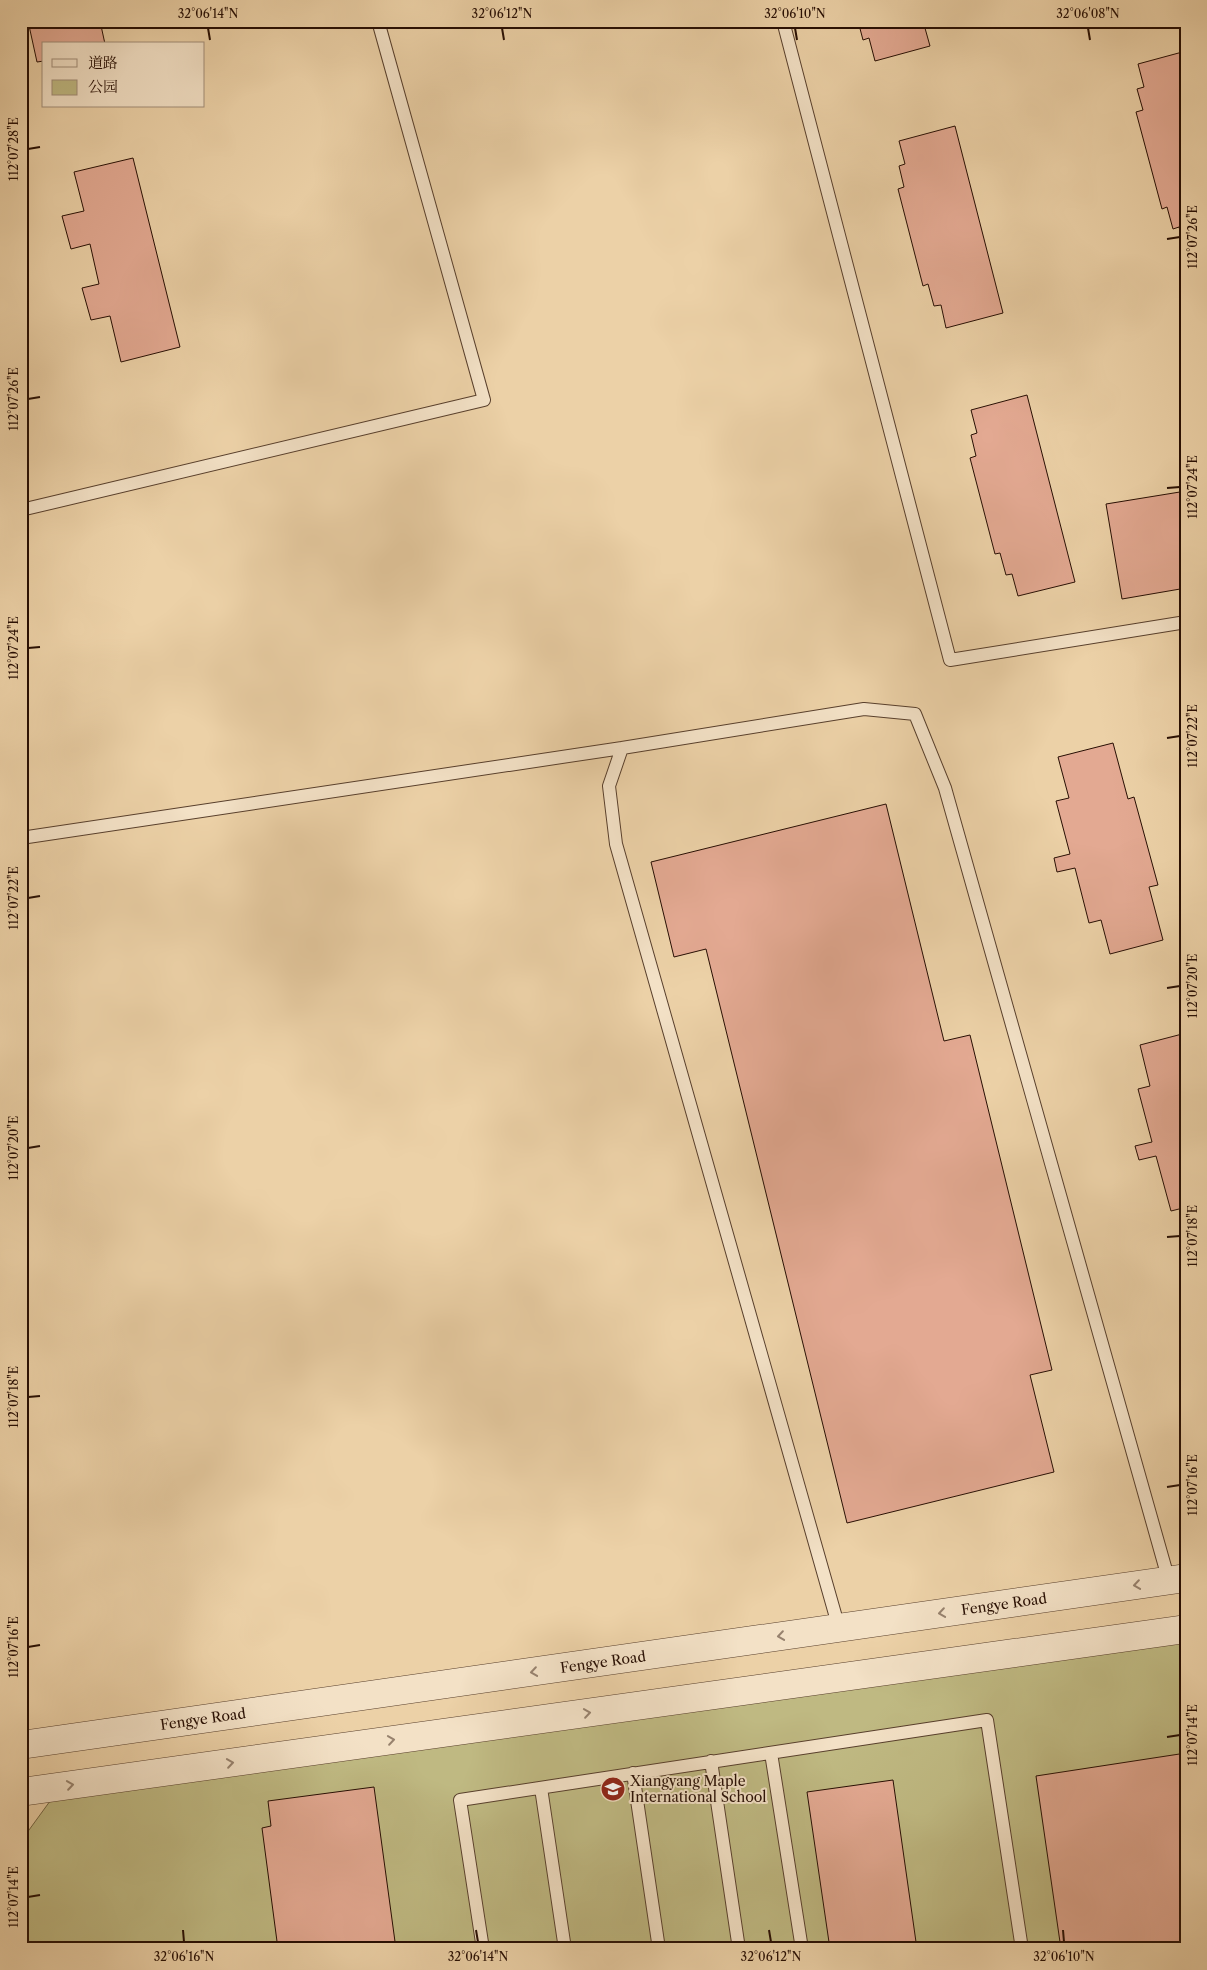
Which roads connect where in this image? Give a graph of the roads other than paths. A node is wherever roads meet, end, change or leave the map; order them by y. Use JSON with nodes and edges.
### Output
{"nodes":[{"id":1,"x":378,"y":21,"type":"edge"},
{"id":2,"x":783,"y":21,"type":"edge"},
{"id":3,"x":21,"y":510,"type":"edge"},
{"id":4,"x":1186,"y":622,"type":"edge"},
{"id":5,"x":622,"y":748,"type":"junction"},
{"id":6,"x":21,"y":838,"type":"edge"},
{"id":7,"x":1177,"y":1580,"type":"edge"},
{"id":8,"x":839,"y":1628,"type":"junction"},
{"id":9,"x":1186,"y":1629,"type":"edge"},
{"id":10,"x":21,"y":1745,"type":"edge"},
{"id":11,"x":771,"y":1752,"type":"junction"},
{"id":12,"x":711,"y":1761,"type":"junction"},
{"id":13,"x":633,"y":1773,"type":"junction"},
{"id":14,"x":541,"y":1788,"type":"junction"},
{"id":15,"x":21,"y":1792,"type":"edge"},
{"id":16,"x":483,"y":1949,"type":"edge"},
{"id":17,"x":566,"y":1949,"type":"edge"},
{"id":18,"x":659,"y":1949,"type":"edge"},
{"id":19,"x":740,"y":1949,"type":"edge"},
{"id":20,"x":802,"y":1949,"type":"edge"},
{"id":21,"x":1022,"y":1949,"type":"edge"}],
"edges":[{"from":1,"to":3,"type":"lane"},
{"from":2,"to":4,"type":"lane"},
{"from":5,"to":6,"type":"lane"},
{"from":5,"to":7,"type":"lane"},
{"from":5,"to":8,"type":"lane"},
{"from":7,"to":8,"type":"street","name":"Fengye Road","one_way":true},
{"from":8,"to":10,"type":"street","name":"Fengye Road","one_way":true},
{"from":15,"to":9,"type":"street","one_way":true},
{"from":11,"to":12,"type":"lane"},
{"from":11,"to":20,"type":"lane"},
{"from":11,"to":21,"type":"lane"},
{"from":12,"to":13,"type":"lane"},
{"from":12,"to":19,"type":"lane"},
{"from":13,"to":14,"type":"lane"},
{"from":13,"to":18,"type":"lane"},
{"from":14,"to":16,"type":"lane"},
{"from":14,"to":17,"type":"lane"}]}
